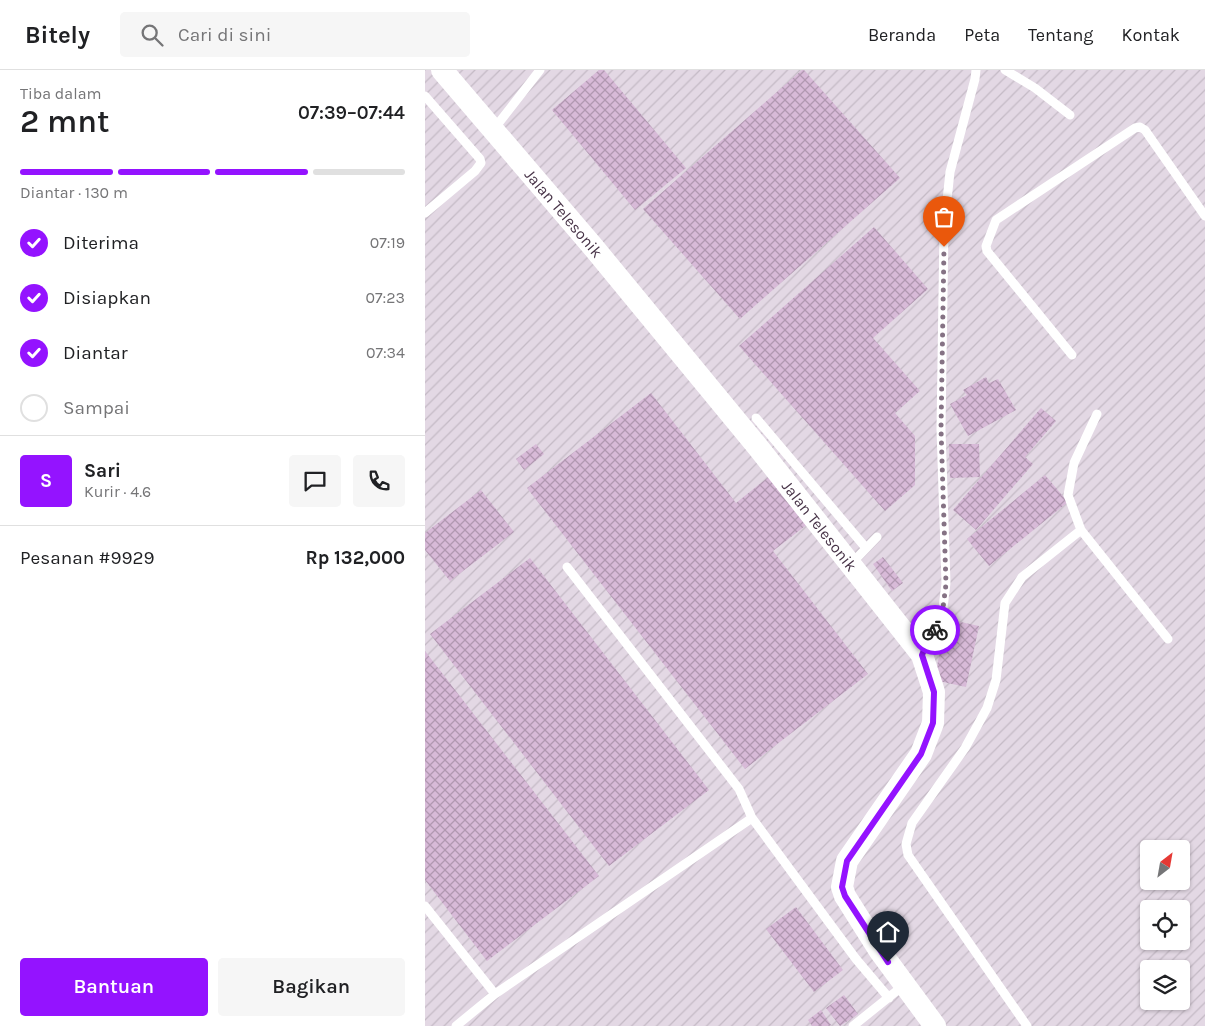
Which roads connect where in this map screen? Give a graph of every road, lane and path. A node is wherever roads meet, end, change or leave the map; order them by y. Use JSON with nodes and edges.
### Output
{"nodes":[{"id":1,"x":442,"y":70,"type":"edge"},
{"id":2,"x":540,"y":70,"type":"edge"},
{"id":3,"x":976,"y":70,"type":"edge"},
{"id":4,"x":1005,"y":70,"type":"edge"},
{"id":5,"x":425,"y":96,"type":"edge"},
{"id":6,"x":1070,"y":115,"type":"dead end"},
{"id":7,"x":493,"y":130,"type":"junction"},
{"id":8,"x":425,"y":213,"type":"edge"},
{"id":9,"x":1205,"y":216,"type":"edge"},
{"id":10,"x":1072,"y":355,"type":"dead end"},
{"id":11,"x":1097,"y":414,"type":"dead end"},
{"id":12,"x":756,"y":418,"type":"dead end"},
{"id":13,"x":1081,"y":530,"type":"junction"},
{"id":14,"x":877,"y":537,"type":"dead end"},
{"id":15,"x":867,"y":548,"type":"junction"},
{"id":16,"x":850,"y":565,"type":"junction"},
{"id":17,"x":567,"y":567,"type":"dead end"},
{"id":18,"x":1168,"y":640,"type":"dead end"},
{"id":19,"x":922,"y":655,"type":"junction"},
{"id":20,"x":752,"y":818,"type":"junction"},
{"id":21,"x":425,"y":906,"type":"edge"},
{"id":22,"x":896,"y":992,"type":"junction"},
{"id":23,"x":495,"y":994,"type":"junction"},
{"id":24,"x":456,"y":1026,"type":"edge"},
{"id":25,"x":853,"y":1026,"type":"edge"},
{"id":26,"x":935,"y":1026,"type":"edge"},
{"id":27,"x":1027,"y":1026,"type":"edge"}],
"edges":[{"from":1,"to":7,"type":"street","name":"Jalan Telesonik"},
{"from":2,"to":7,"type":"lane"},
{"from":3,"to":19,"type":"lane"},
{"from":4,"to":6,"type":"lane"},
{"from":5,"to":8,"type":"lane"},
{"from":7,"to":16,"type":"street","name":"Jalan Telesonik"},
{"from":9,"to":10,"type":"lane"},
{"from":11,"to":13,"type":"lane"},
{"from":12,"to":15,"type":"lane"},
{"from":13,"to":18,"type":"lane"},
{"from":13,"to":27,"type":"lane"},
{"from":14,"to":15,"type":"lane"},
{"from":15,"to":16,"type":"lane"},
{"from":16,"to":19,"type":"street","name":"Jalan Telesonik"},
{"from":17,"to":20,"type":"lane"},
{"from":19,"to":22,"type":"street","name":"Jalan Telesonik"},
{"from":20,"to":22,"type":"lane"},
{"from":20,"to":23,"type":"lane"},
{"from":21,"to":23,"type":"lane"},
{"from":22,"to":25,"type":"lane"},
{"from":22,"to":26,"type":"street","name":"Jalan Telesonik"},
{"from":23,"to":24,"type":"lane"}]}
